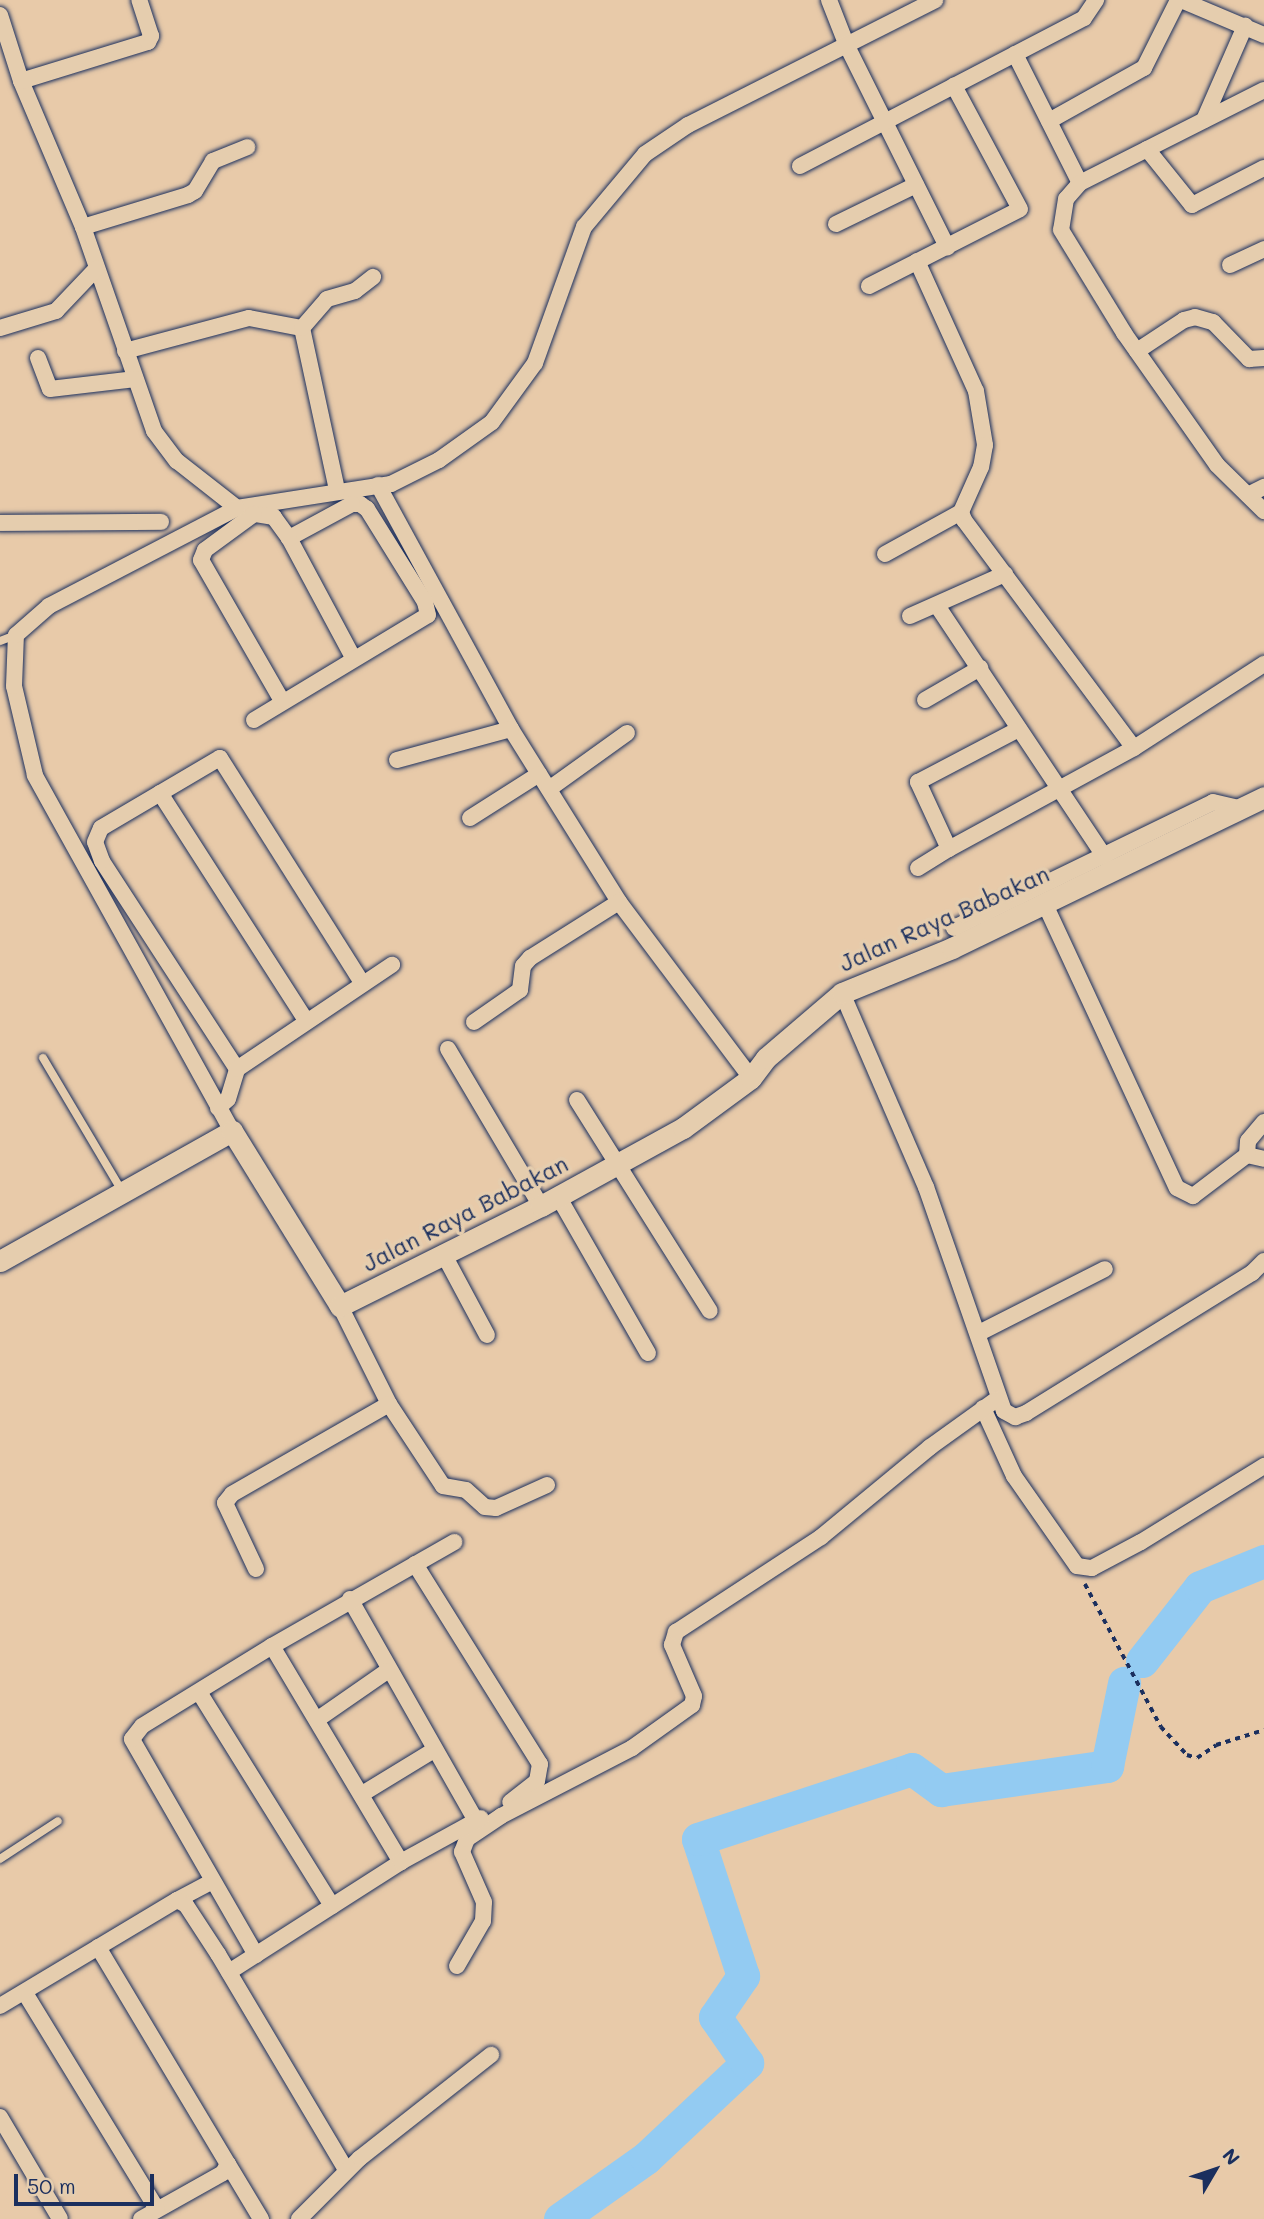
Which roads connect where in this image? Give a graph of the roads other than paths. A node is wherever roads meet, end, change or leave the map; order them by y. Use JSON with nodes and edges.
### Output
{"nodes":[{"id":1,"x":139,"y":0,"type":"edge"},
{"id":2,"x":829,"y":0,"type":"edge"},
{"id":3,"x":934,"y":0,"type":"edge"},
{"id":4,"x":1096,"y":0,"type":"edge"},
{"id":5,"x":1179,"y":0,"type":"edge"},
{"id":6,"x":0,"y":15,"type":"edge"},
{"id":7,"x":1245,"y":26,"type":"junction"},
{"id":8,"x":1264,"y":35,"type":"edge"},
{"id":9,"x":847,"y":47,"type":"junction"},
{"id":10,"x":1015,"y":54,"type":"junction"},
{"id":11,"x":21,"y":81,"type":"junction"},
{"id":12,"x":954,"y":86,"type":"junction"},
{"id":13,"x":1264,"y":90,"type":"edge"},
{"id":14,"x":1205,"y":120,"type":"junction"},
{"id":15,"x":1049,"y":121,"type":"junction"},
{"id":16,"x":883,"y":122,"type":"junction"},
{"id":17,"x":247,"y":148,"type":"dead end"},
{"id":18,"x":1147,"y":149,"type":"junction"},
{"id":19,"x":800,"y":166,"type":"dead end"},
{"id":20,"x":1264,"y":169,"type":"edge"},
{"id":21,"x":1080,"y":183,"type":"junction"},
{"id":22,"x":916,"y":185,"type":"junction"},
{"id":23,"x":836,"y":224,"type":"dead end"},
{"id":24,"x":83,"y":228,"type":"junction"},
{"id":25,"x":947,"y":247,"type":"junction"},
{"id":26,"x":1264,"y":249,"type":"edge"},
{"id":27,"x":917,"y":261,"type":"junction"},
{"id":28,"x":1230,"y":265,"type":"dead end"},
{"id":29,"x":97,"y":268,"type":"junction"},
{"id":30,"x":373,"y":277,"type":"dead end"},
{"id":31,"x":869,"y":286,"type":"dead end"},
{"id":32,"x":0,"y":328,"type":"edge"},
{"id":33,"x":302,"y":328,"type":"junction"},
{"id":34,"x":125,"y":351,"type":"junction"},
{"id":35,"x":1137,"y":351,"type":"junction"},
{"id":36,"x":38,"y":358,"type":"dead end"},
{"id":37,"x":1264,"y":358,"type":"edge"},
{"id":38,"x":135,"y":379,"type":"junction"},
{"id":39,"x":370,"y":486,"type":"junction"},
{"id":40,"x":1264,"y":487,"type":"edge"},
{"id":41,"x":337,"y":490,"type":"junction"},
{"id":42,"x":1248,"y":495,"type":"junction"},
{"id":43,"x":360,"y":504,"type":"junction"},
{"id":44,"x":237,"y":508,"type":"junction"},
{"id":45,"x":1264,"y":511,"type":"edge"},
{"id":46,"x":961,"y":512,"type":"junction"},
{"id":47,"x":161,"y":522,"type":"dead end"},
{"id":48,"x":0,"y":523,"type":"edge"},
{"id":49,"x":289,"y":538,"type":"junction"},
{"id":50,"x":885,"y":554,"type":"dead end"},
{"id":51,"x":1005,"y":574,"type":"junction"},
{"id":52,"x":938,"y":607,"type":"junction"},
{"id":53,"x":910,"y":617,"type":"dead end"},
{"id":54,"x":16,"y":635,"type":"junction"},
{"id":55,"x":0,"y":641,"type":"edge"},
{"id":56,"x":354,"y":659,"type":"junction"},
{"id":57,"x":1264,"y":664,"type":"edge"},
{"id":58,"x":980,"y":668,"type":"junction"},
{"id":59,"x":926,"y":700,"type":"dead end"},
{"id":60,"x":282,"y":701,"type":"junction"},
{"id":61,"x":254,"y":720,"type":"dead end"},
{"id":62,"x":511,"y":729,"type":"junction"},
{"id":63,"x":1019,"y":729,"type":"junction"},
{"id":64,"x":627,"y":733,"type":"dead end"},
{"id":65,"x":1134,"y":748,"type":"junction"},
{"id":66,"x":397,"y":760,"type":"dead end"},
{"id":67,"x":539,"y":774,"type":"junction"},
{"id":68,"x":549,"y":789,"type":"junction"},
{"id":69,"x":1063,"y":790,"type":"junction"},
{"id":70,"x":160,"y":793,"type":"junction"},
{"id":71,"x":1258,"y":801,"type":"edge"},
{"id":72,"x":470,"y":818,"type":"dead end"},
{"id":73,"x":949,"y":849,"type":"junction"},
{"id":74,"x":1105,"y":858,"type":"junction"},
{"id":75,"x":918,"y":868,"type":"dead end"},
{"id":76,"x":619,"y":902,"type":"junction"},
{"id":77,"x":1044,"y":902,"type":"junction"},
{"id":78,"x":954,"y":928,"type":"dead end"},
{"id":79,"x":392,"y":965,"type":"dead end"},
{"id":80,"x":363,"y":984,"type":"junction"},
{"id":81,"x":842,"y":993,"type":"junction"},
{"id":82,"x":306,"y":1020,"type":"junction"},
{"id":83,"x":474,"y":1022,"type":"dead end"},
{"id":84,"x":449,"y":1049,"type":"dead end"},
{"id":85,"x":43,"y":1058,"type":"dead end"},
{"id":86,"x":237,"y":1069,"type":"junction"},
{"id":87,"x":751,"y":1078,"type":"junction"},
{"id":88,"x":578,"y":1100,"type":"dead end"},
{"id":89,"x":218,"y":1108,"type":"junction"},
{"id":90,"x":1264,"y":1122,"type":"edge"},
{"id":91,"x":232,"y":1131,"type":"junction"},
{"id":92,"x":1247,"y":1155,"type":"junction"},
{"id":93,"x":1264,"y":1159,"type":"edge"},
{"id":94,"x":618,"y":1165,"type":"junction"},
{"id":95,"x":124,"y":1194,"type":"junction"},
{"id":96,"x":549,"y":1201,"type":"junction"},
{"id":97,"x":443,"y":1254,"type":"junction"},
{"id":98,"x":0,"y":1261,"type":"edge"},
{"id":99,"x":1264,"y":1261,"type":"edge"},
{"id":100,"x":1105,"y":1269,"type":"dead end"},
{"id":101,"x":340,"y":1306,"type":"junction"},
{"id":102,"x":710,"y":1311,"type":"dead end"},
{"id":103,"x":979,"y":1333,"type":"junction"},
{"id":104,"x":486,"y":1335,"type":"dead end"},
{"id":105,"x":648,"y":1353,"type":"dead end"},
{"id":106,"x":997,"y":1399,"type":"junction"},
{"id":107,"x":388,"y":1404,"type":"junction"},
{"id":108,"x":983,"y":1408,"type":"junction"},
{"id":109,"x":1264,"y":1466,"type":"edge"},
{"id":110,"x":547,"y":1485,"type":"dead end"},
{"id":111,"x":454,"y":1542,"type":"dead end"},
{"id":112,"x":415,"y":1564,"type":"junction"},
{"id":113,"x":256,"y":1569,"type":"dead end"},
{"id":114,"x":350,"y":1599,"type":"junction"},
{"id":115,"x":272,"y":1646,"type":"junction"},
{"id":116,"x":387,"y":1671,"type":"junction"},
{"id":117,"x":199,"y":1692,"type":"junction"},
{"id":118,"x":318,"y":1719,"type":"junction"},
{"id":119,"x":434,"y":1750,"type":"junction"},
{"id":120,"x":362,"y":1794,"type":"junction"},
{"id":121,"x":58,"y":1821,"type":"dead end"},
{"id":122,"x":475,"y":1821,"type":"junction"},
{"id":123,"x":0,"y":1859,"type":"edge"},
{"id":124,"x":401,"y":1862,"type":"junction"},
{"id":125,"x":212,"y":1881,"type":"junction"},
{"id":126,"x":177,"y":1900,"type":"junction"},
{"id":127,"x":332,"y":1906,"type":"junction"},
{"id":128,"x":98,"y":1947,"type":"junction"},
{"id":129,"x":256,"y":1955,"type":"junction"},
{"id":130,"x":457,"y":1966,"type":"dead end"},
{"id":131,"x":229,"y":1972,"type":"junction"},
{"id":132,"x":25,"y":1993,"type":"junction"},
{"id":133,"x":0,"y":2006,"type":"edge"},
{"id":134,"x":491,"y":2055,"type":"dead end"},
{"id":135,"x":0,"y":2117,"type":"edge"},
{"id":136,"x":228,"y":2164,"type":"junction"},
{"id":137,"x":346,"y":2170,"type":"junction"},
{"id":138,"x":157,"y":2210,"type":"junction"},
{"id":139,"x":60,"y":2219,"type":"edge"},
{"id":140,"x":141,"y":2219,"type":"edge"},
{"id":141,"x":261,"y":2219,"type":"edge"},
{"id":142,"x":299,"y":2219,"type":"edge"}],
"edges":[{"from":1,"to":11,"type":"street"},
{"from":2,"to":9,"type":"street"},
{"from":3,"to":9,"type":"street"},
{"from":4,"to":10,"type":"street"},
{"from":5,"to":7,"type":"street"},
{"from":5,"to":15,"type":"street"},
{"from":6,"to":11,"type":"street"},
{"from":7,"to":8,"type":"street"},
{"from":7,"to":14,"type":"street"},
{"from":9,"to":16,"type":"street"},
{"from":9,"to":39,"type":"street"},
{"from":10,"to":12,"type":"street"},
{"from":10,"to":15,"type":"street"},
{"from":11,"to":24,"type":"street"},
{"from":12,"to":16,"type":"street"},
{"from":12,"to":25,"type":"street"},
{"from":13,"to":14,"type":"street"},
{"from":14,"to":18,"type":"street"},
{"from":15,"to":21,"type":"street"},
{"from":16,"to":19,"type":"street"},
{"from":16,"to":22,"type":"street"},
{"from":17,"to":24,"type":"street"},
{"from":18,"to":20,"type":"street"},
{"from":18,"to":21,"type":"street"},
{"from":21,"to":35,"type":"street"},
{"from":22,"to":23,"type":"street"},
{"from":22,"to":25,"type":"street"},
{"from":24,"to":29,"type":"street"},
{"from":25,"to":27,"type":"street"},
{"from":26,"to":28,"type":"street"},
{"from":27,"to":31,"type":"street"},
{"from":27,"to":46,"type":"street"},
{"from":29,"to":32,"type":"street"},
{"from":29,"to":34,"type":"street"},
{"from":30,"to":33,"type":"street"},
{"from":33,"to":34,"type":"street"},
{"from":33,"to":41,"type":"street"},
{"from":34,"to":38,"type":"street"},
{"from":35,"to":37,"type":"street"},
{"from":35,"to":42,"type":"street"},
{"from":36,"to":38,"type":"street"},
{"from":38,"to":44,"type":"street"},
{"from":39,"to":41,"type":"street"},
{"from":39,"to":43,"type":"street"},
{"from":39,"to":62,"type":"street"},
{"from":40,"to":42,"type":"street"},
{"from":41,"to":44,"type":"street"},
{"from":42,"to":45,"type":"street"},
{"from":43,"to":49,"type":"street"},
{"from":43,"to":56,"type":"street"},
{"from":44,"to":54,"type":"street"},
{"from":46,"to":50,"type":"street"},
{"from":46,"to":51,"type":"street"},
{"from":47,"to":48,"type":"street"},
{"from":49,"to":56,"type":"street"},
{"from":49,"to":60,"type":"street"},
{"from":51,"to":52,"type":"street"},
{"from":51,"to":65,"type":"street"},
{"from":52,"to":53,"type":"street"},
{"from":52,"to":58,"type":"street"},
{"from":54,"to":55,"type":"lane"},
{"from":54,"to":89,"type":"street"},
{"from":56,"to":60,"type":"street"},
{"from":57,"to":65,"type":"street"},
{"from":58,"to":59,"type":"street"},
{"from":58,"to":63,"type":"street"},
{"from":60,"to":61,"type":"street"},
{"from":62,"to":66,"type":"street"},
{"from":62,"to":67,"type":"street"},
{"from":63,"to":69,"type":"street"},
{"from":63,"to":73,"type":"street"},
{"from":64,"to":68,"type":"street"},
{"from":65,"to":69,"type":"street"},
{"from":67,"to":68,"type":"street"},
{"from":67,"to":72,"type":"street"},
{"from":68,"to":76,"type":"street"},
{"from":69,"to":73,"type":"street"},
{"from":69,"to":74,"type":"street"},
{"from":70,"to":80,"type":"street"},
{"from":70,"to":82,"type":"street"},
{"from":70,"to":86,"type":"street"},
{"from":71,"to":74,"type":"street"},
{"from":71,"to":77,"type":"street","name":"Jalan Raya Babakan"},
{"from":73,"to":75,"type":"street"},
{"from":74,"to":78,"type":"street"},
{"from":76,"to":83,"type":"street"},
{"from":76,"to":87,"type":"street"},
{"from":77,"to":81,"type":"street","name":"Jalan Raya Babakan"},
{"from":77,"to":92,"type":"street"},
{"from":79,"to":80,"type":"street"},
{"from":80,"to":82,"type":"street"},
{"from":81,"to":87,"type":"street","name":"Jalan Raya Babakan"},
{"from":81,"to":103,"type":"street"},
{"from":82,"to":86,"type":"street"},
{"from":84,"to":96,"type":"street"},
{"from":85,"to":95,"type":"lane"},
{"from":86,"to":89,"type":"street"},
{"from":87,"to":94,"type":"street","name":"Jalan Raya Babakan"},
{"from":88,"to":94,"type":"street"},
{"from":89,"to":91,"type":"street"},
{"from":90,"to":92,"type":"street"},
{"from":91,"to":95,"type":"street"},
{"from":91,"to":101,"type":"street"},
{"from":92,"to":93,"type":"street"},
{"from":94,"to":96,"type":"street","name":"Jalan Raya Babakan"},
{"from":94,"to":102,"type":"street"},
{"from":95,"to":98,"type":"street"},
{"from":96,"to":97,"type":"street","name":"Jalan Raya Babakan"},
{"from":96,"to":105,"type":"street"},
{"from":97,"to":101,"type":"street","name":"Jalan Raya Babakan"},
{"from":97,"to":104,"type":"street"},
{"from":99,"to":106,"type":"street"},
{"from":100,"to":103,"type":"street"},
{"from":101,"to":107,"type":"street"},
{"from":103,"to":106,"type":"street"},
{"from":106,"to":108,"type":"street"},
{"from":107,"to":110,"type":"street"},
{"from":107,"to":113,"type":"street"},
{"from":108,"to":109,"type":"street"},
{"from":108,"to":130,"type":"street"},
{"from":111,"to":112,"type":"street"},
{"from":112,"to":114,"type":"street"},
{"from":112,"to":122,"type":"street"},
{"from":114,"to":115,"type":"street"},
{"from":114,"to":116,"type":"street"},
{"from":115,"to":117,"type":"street"},
{"from":115,"to":118,"type":"street"},
{"from":116,"to":118,"type":"street"},
{"from":116,"to":119,"type":"street"},
{"from":117,"to":125,"type":"street"},
{"from":117,"to":127,"type":"street"},
{"from":118,"to":120,"type":"street"},
{"from":119,"to":120,"type":"street"},
{"from":119,"to":122,"type":"street"},
{"from":120,"to":124,"type":"street"},
{"from":121,"to":123,"type":"lane"},
{"from":122,"to":124,"type":"street"},
{"from":124,"to":127,"type":"street"},
{"from":125,"to":126,"type":"street"},
{"from":125,"to":129,"type":"street"},
{"from":126,"to":128,"type":"street"},
{"from":126,"to":131,"type":"street"},
{"from":127,"to":129,"type":"street"},
{"from":128,"to":132,"type":"street"},
{"from":128,"to":136,"type":"street"},
{"from":129,"to":131,"type":"street"},
{"from":131,"to":137,"type":"street"},
{"from":132,"to":133,"type":"street"},
{"from":132,"to":138,"type":"street"},
{"from":134,"to":137,"type":"street"},
{"from":135,"to":139,"type":"street"},
{"from":136,"to":138,"type":"street"},
{"from":136,"to":141,"type":"street"},
{"from":137,"to":142,"type":"street"},
{"from":138,"to":140,"type":"street"}]}
